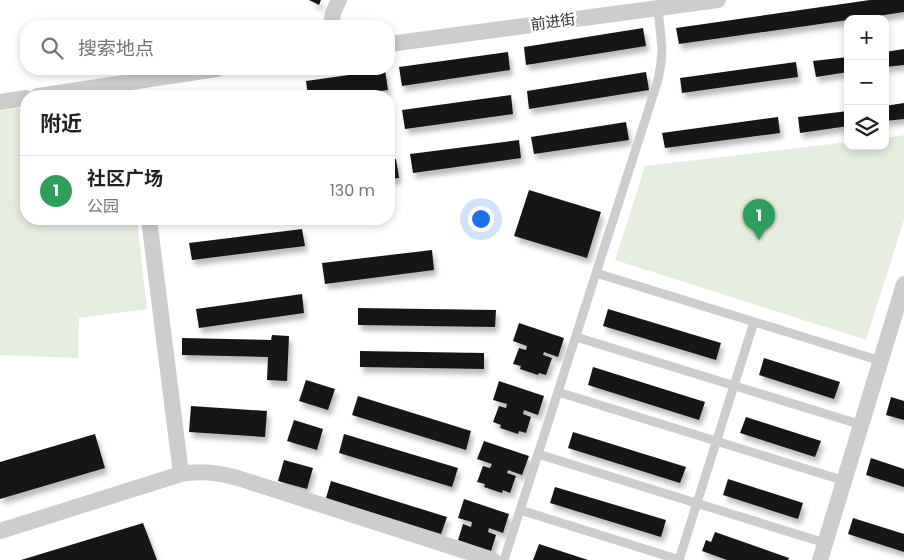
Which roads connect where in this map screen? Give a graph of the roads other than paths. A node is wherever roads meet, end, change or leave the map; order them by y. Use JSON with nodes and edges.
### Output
{"nodes":[{"id":1,"x":339,"y":0,"type":"edge"},
{"id":2,"x":718,"y":0,"type":"edge"},
{"id":3,"x":658,"y":8,"type":"junction"},
{"id":4,"x":332,"y":20,"type":"edge"},
{"id":5,"x":395,"y":43,"type":"edge"},
{"id":6,"x":192,"y":75,"type":"edge"},
{"id":7,"x":132,"y":89,"type":"edge"},
{"id":8,"x":119,"y":90,"type":"edge"},
{"id":9,"x":20,"y":99,"type":"edge"},
{"id":10,"x":0,"y":102,"type":"edge"},
{"id":11,"x":150,"y":225,"type":"edge"},
{"id":12,"x":596,"y":273,"type":"junction"},
{"id":13,"x":904,"y":284,"type":"edge"},
{"id":14,"x":754,"y":322,"type":"junction"},
{"id":15,"x":576,"y":337,"type":"junction"},
{"id":16,"x":881,"y":361,"type":"junction"},
{"id":17,"x":734,"y":386,"type":"junction"},
{"id":18,"x":558,"y":392,"type":"junction"},
{"id":19,"x":862,"y":425,"type":"junction"},
{"id":20,"x":717,"y":441,"type":"junction"},
{"id":21,"x":538,"y":454,"type":"junction"},
{"id":22,"x":181,"y":474,"type":"junction"},
{"id":23,"x":845,"y":481,"type":"junction"},
{"id":24,"x":697,"y":504,"type":"junction"},
{"id":25,"x":520,"y":510,"type":"junction"},
{"id":26,"x":0,"y":530,"type":"edge"},
{"id":27,"x":826,"y":543,"type":"junction"},
{"id":28,"x":457,"y":554,"type":"edge"},
{"id":29,"x":493,"y":560,"type":"edge"},
{"id":30,"x":504,"y":560,"type":"edge"},
{"id":31,"x":680,"y":560,"type":"edge"},
{"id":32,"x":820,"y":560,"type":"edge"}],
"edges":[{"from":1,"to":4,"type":"street"},
{"from":2,"to":3,"type":"street","name":"前进街"},
{"from":3,"to":5,"type":"street","name":"前进街"},
{"from":3,"to":12,"type":"lane"},
{"from":6,"to":7,"type":"street"},
{"from":7,"to":8,"type":"street"},
{"from":9,"to":10,"type":"street"},
{"from":11,"to":22,"type":"street"},
{"from":12,"to":14,"type":"lane"},
{"from":12,"to":15,"type":"lane"},
{"from":13,"to":16,"type":"street"},
{"from":14,"to":16,"type":"lane"},
{"from":14,"to":17,"type":"lane"},
{"from":15,"to":17,"type":"lane"},
{"from":15,"to":18,"type":"lane"},
{"from":16,"to":19,"type":"street"},
{"from":17,"to":19,"type":"lane"},
{"from":17,"to":20,"type":"lane"},
{"from":18,"to":20,"type":"lane"},
{"from":18,"to":21,"type":"lane"},
{"from":19,"to":23,"type":"street"},
{"from":20,"to":23,"type":"lane"},
{"from":20,"to":24,"type":"lane"},
{"from":21,"to":24,"type":"lane"},
{"from":21,"to":25,"type":"lane"},
{"from":22,"to":26,"type":"street"},
{"from":22,"to":28,"type":"street"},
{"from":23,"to":27,"type":"street"},
{"from":24,"to":27,"type":"lane"},
{"from":24,"to":31,"type":"lane"},
{"from":25,"to":30,"type":"lane"},
{"from":25,"to":31,"type":"lane"},
{"from":27,"to":32,"type":"street"},
{"from":28,"to":29,"type":"street"}]}
